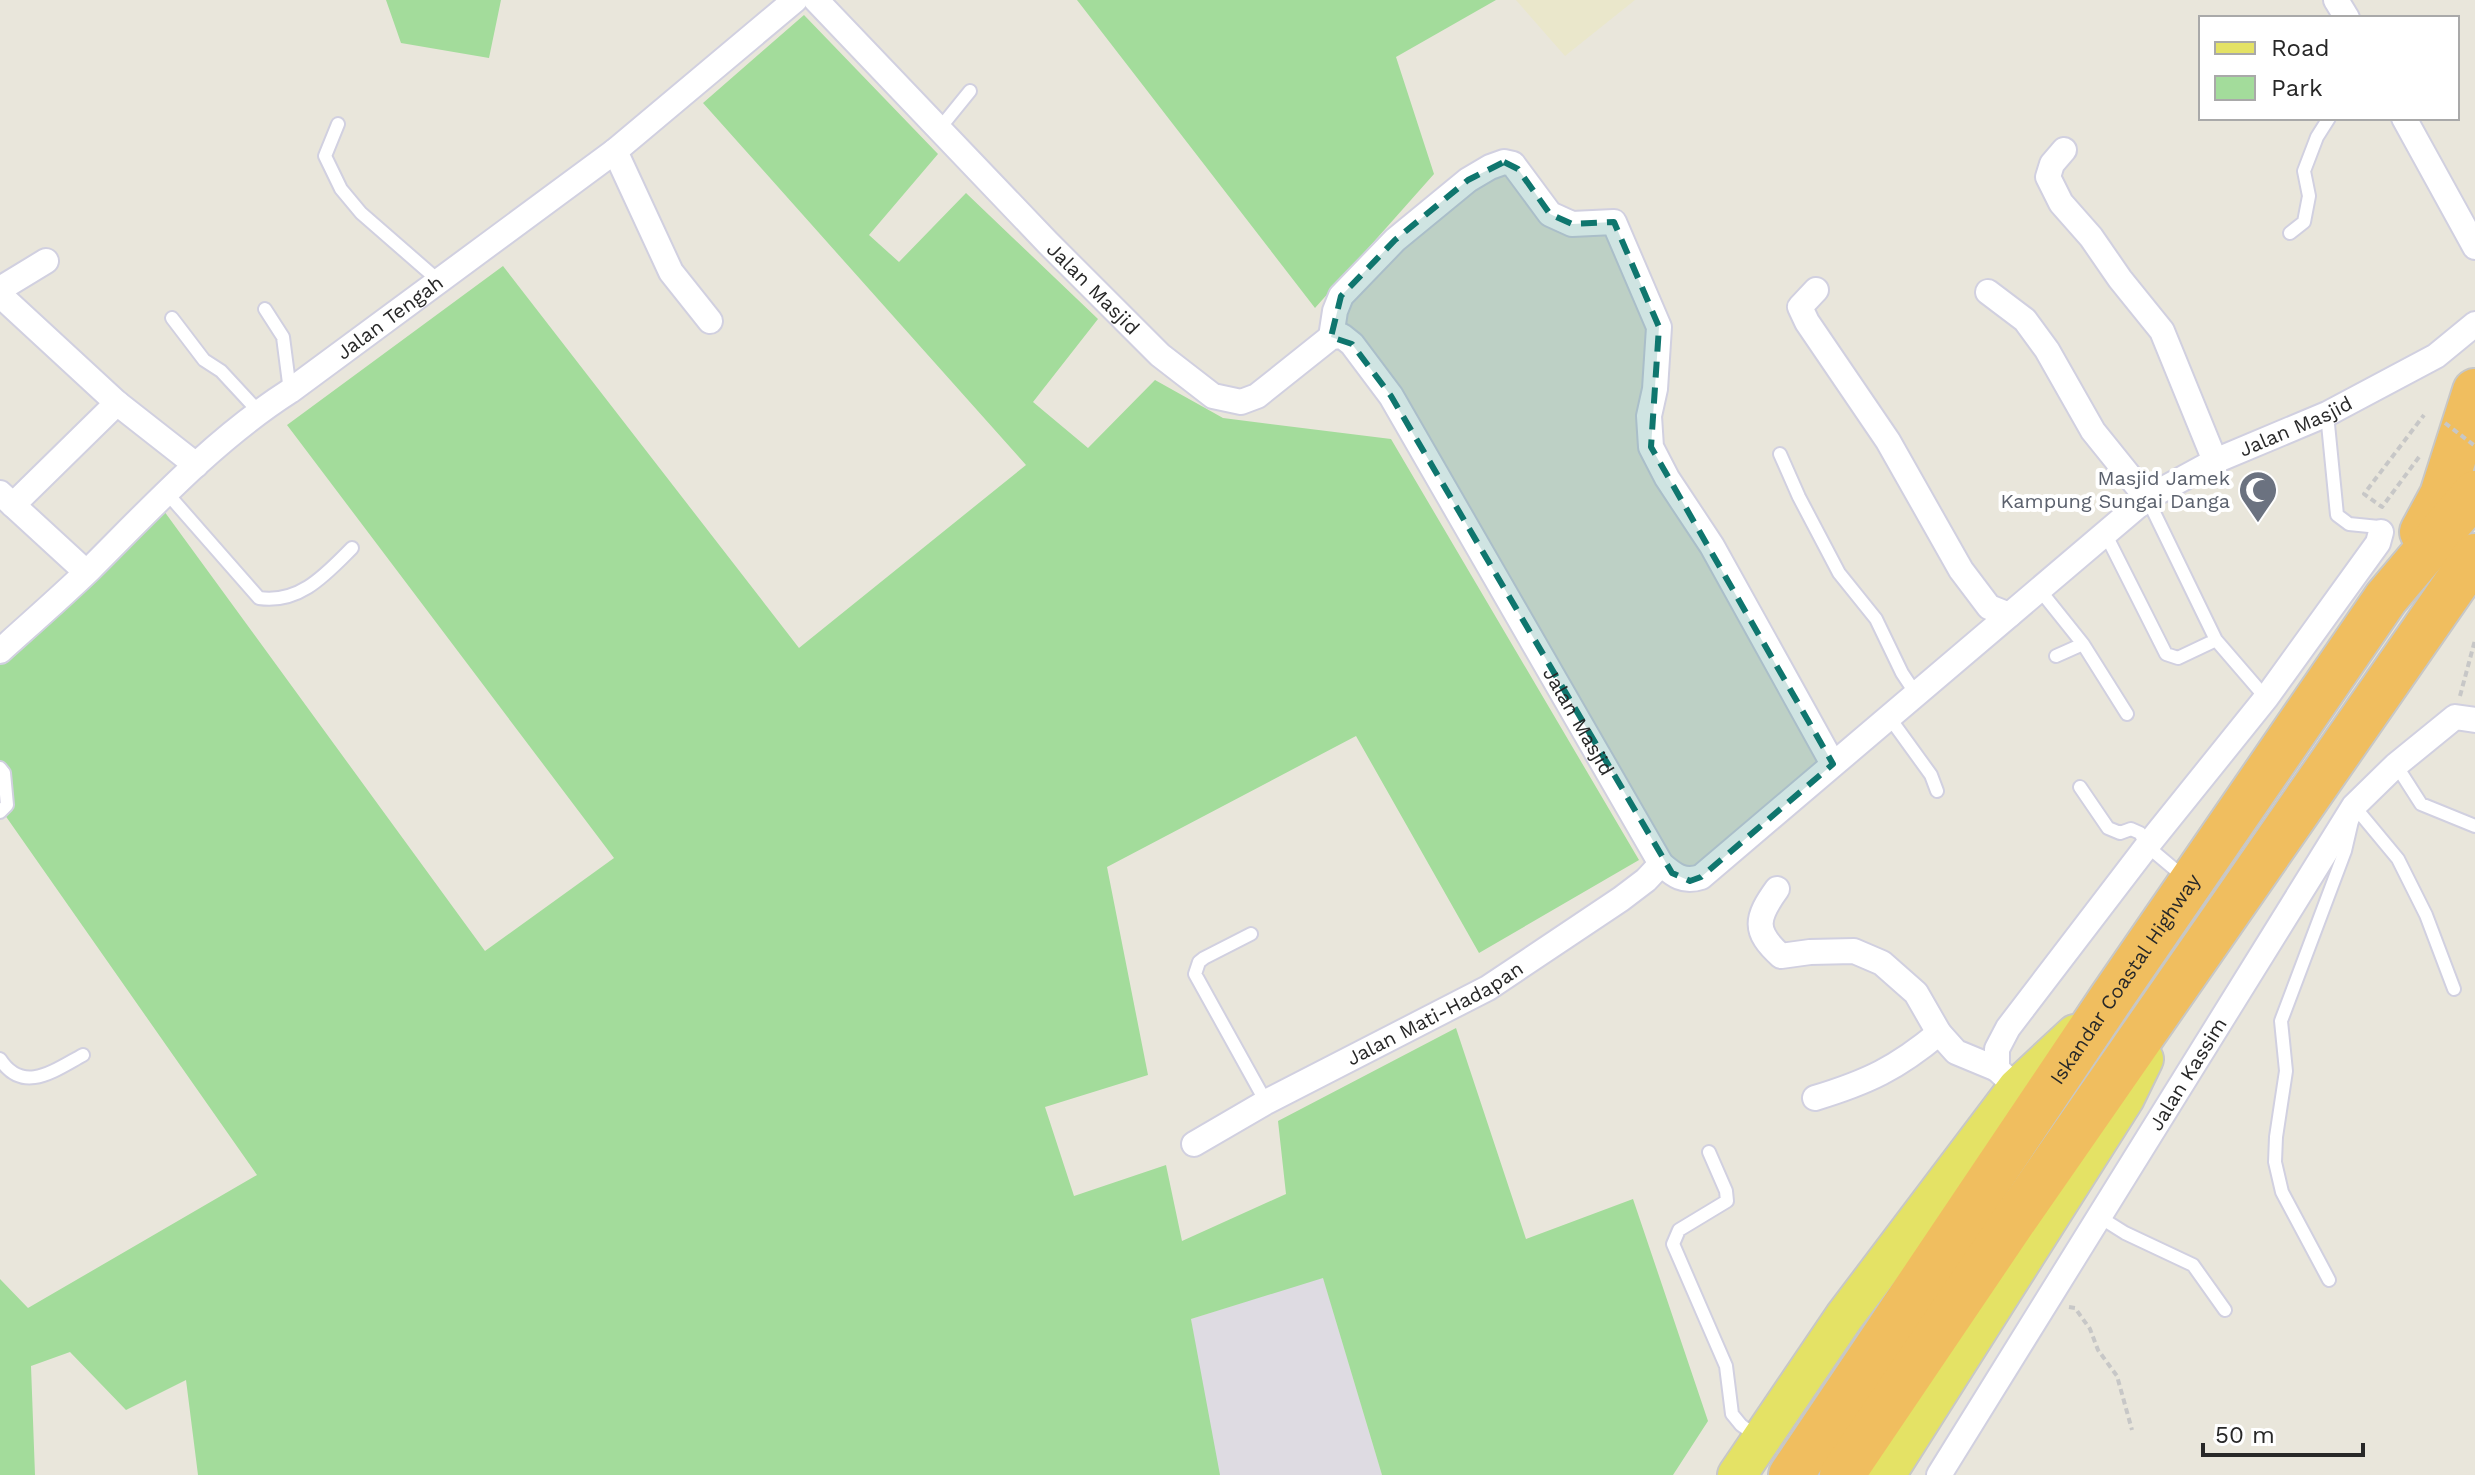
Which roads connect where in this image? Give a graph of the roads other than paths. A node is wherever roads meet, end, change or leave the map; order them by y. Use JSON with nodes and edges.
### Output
{"nodes":[{"id":1,"x":795,"y":0,"type":"edge"},
{"id":2,"x":816,"y":0,"type":"edge"},
{"id":3,"x":970,"y":91,"type":"dead end"},
{"id":4,"x":2328,"y":120,"type":"edge"},
{"id":5,"x":2405,"y":120,"type":"edge"},
{"id":6,"x":338,"y":124,"type":"dead end"},
{"id":7,"x":940,"y":128,"type":"junction"},
{"id":8,"x":2064,"y":150,"type":"dead end"},
{"id":9,"x":615,"y":151,"type":"junction"},
{"id":10,"x":2290,"y":233,"type":"dead end"},
{"id":11,"x":2475,"y":247,"type":"edge"},
{"id":12,"x":46,"y":261,"type":"dead end"},
{"id":13,"x":439,"y":281,"type":"junction"},
{"id":14,"x":1816,"y":290,"type":"dead end"},
{"id":15,"x":0,"y":292,"type":"edge"},
{"id":16,"x":1988,"y":292,"type":"dead end"},
{"id":17,"x":265,"y":309,"type":"dead end"},
{"id":18,"x":172,"y":318,"type":"dead end"},
{"id":19,"x":710,"y":321,"type":"dead end"},
{"id":20,"x":2475,"y":324,"type":"edge"},
{"id":21,"x":1331,"y":337,"type":"junction"},
{"id":22,"x":290,"y":391,"type":"junction"},
{"id":23,"x":2475,"y":391,"type":"edge"},
{"id":24,"x":117,"y":403,"type":"junction"},
{"id":25,"x":258,"y":411,"type":"junction"},
{"id":26,"x":2327,"y":414,"type":"junction"},
{"id":27,"x":1780,"y":454,"type":"dead end"},
{"id":28,"x":2215,"y":461,"type":"junction"},
{"id":29,"x":196,"y":465,"type":"junction"},
{"id":30,"x":166,"y":492,"type":"junction"},
{"id":31,"x":2475,"y":493,"type":"edge"},
{"id":32,"x":2147,"y":498,"type":"junction"},
{"id":33,"x":6,"y":499,"type":"edge"},
{"id":34,"x":2381,"y":532,"type":"joint"},
{"id":35,"x":2105,"y":533,"type":"junction"},
{"id":36,"x":352,"y":548,"type":"dead end"},
{"id":37,"x":2475,"y":556,"type":"edge"},
{"id":38,"x":86,"y":572,"type":"junction"},
{"id":39,"x":2039,"y":589,"type":"junction"},
{"id":40,"x":2386,"y":598,"type":"junction"},
{"id":41,"x":2009,"y":615,"type":"junction"},
{"id":42,"x":2216,"y":640,"type":"junction"},
{"id":43,"x":2083,"y":644,"type":"junction"},
{"id":44,"x":0,"y":651,"type":"edge"},
{"id":45,"x":2056,"y":656,"type":"dead end"},
{"id":46,"x":1916,"y":694,"type":"junction"},
{"id":47,"x":2266,"y":698,"type":"junction"},
{"id":48,"x":2127,"y":714,"type":"dead end"},
{"id":49,"x":1889,"y":717,"type":"junction"},
{"id":50,"x":2465,"y":719,"type":"edge"},
{"id":51,"x":1833,"y":764,"type":"junction"},
{"id":52,"x":2396,"y":765,"type":"junction"},
{"id":53,"x":0,"y":768,"type":"edge"},
{"id":54,"x":2317,"y":783,"type":"junction"},
{"id":55,"x":2080,"y":787,"type":"dead end"},
{"id":56,"x":1937,"y":791,"type":"dead end"},
{"id":57,"x":2354,"y":806,"type":"junction"},
{"id":58,"x":0,"y":812,"type":"edge"},
{"id":59,"x":2475,"y":826,"type":"edge"},
{"id":60,"x":2147,"y":846,"type":"junction"},
{"id":61,"x":1661,"y":864,"type":"junction"},
{"id":62,"x":2191,"y":883,"type":"junction"},
{"id":63,"x":1777,"y":889,"type":"dead end"},
{"id":64,"x":1251,"y":934,"type":"dead end"},
{"id":65,"x":2191,"y":963,"type":"junction"},
{"id":66,"x":2454,"y":989,"type":"dead end"},
{"id":67,"x":2110,"y":1000,"type":"junction"},
{"id":68,"x":1939,"y":1033,"type":"junction"},
{"id":69,"x":83,"y":1055,"type":"dead end"},
{"id":70,"x":0,"y":1059,"type":"edge"},
{"id":71,"x":2007,"y":1079,"type":"junction"},
{"id":72,"x":1815,"y":1098,"type":"dead end"},
{"id":73,"x":1266,"y":1102,"type":"junction"},
{"id":74,"x":1194,"y":1144,"type":"dead end"},
{"id":75,"x":1709,"y":1152,"type":"dead end"},
{"id":76,"x":2098,"y":1216,"type":"junction"},
{"id":77,"x":2329,"y":1280,"type":"dead end"},
{"id":78,"x":2225,"y":1310,"type":"dead end"},
{"id":79,"x":1762,"y":1440,"type":"junction"},
{"id":80,"x":1946,"y":1473,"type":"edge"},
{"id":81,"x":1737,"y":1475,"type":"edge"},
{"id":82,"x":1791,"y":1475,"type":"edge"},
{"id":83,"x":1842,"y":1475,"type":"edge"},
{"id":84,"x":1886,"y":1475,"type":"edge"}],
"edges":[{"from":1,"to":9,"type":"street","name":"Jalan Tengah"},
{"from":2,"to":7,"type":"street","name":"Jalan Masjid"},
{"from":3,"to":7,"type":"lane"},
{"from":4,"to":10,"type":"lane"},
{"from":5,"to":11,"type":"street"},
{"from":6,"to":13,"type":"lane"},
{"from":7,"to":21,"type":"street","name":"Jalan Masjid"},
{"from":8,"to":28,"type":"street"},
{"from":9,"to":13,"type":"street","name":"Jalan Tengah"},
{"from":9,"to":19,"type":"street"},
{"from":12,"to":15,"type":"street"},
{"from":13,"to":22,"type":"street","name":"Jalan Tengah"},
{"from":14,"to":41,"type":"street"},
{"from":15,"to":24,"type":"street"},
{"from":16,"to":32,"type":"street"},
{"from":17,"to":22,"type":"lane"},
{"from":18,"to":25,"type":"lane"},
{"from":20,"to":26,"type":"street","name":"Jalan Masjid"},
{"from":21,"to":51,"type":"street"},
{"from":21,"to":61,"type":"street","name":"Jalan Masjid"},
{"from":22,"to":25,"type":"street","name":"Jalan Tengah"},
{"from":23,"to":40,"type":"highway"},
{"from":24,"to":29,"type":"street"},
{"from":24,"to":33,"type":"street"},
{"from":25,"to":29,"type":"street","name":"Jalan Tengah"},
{"from":26,"to":28,"type":"street","name":"Jalan Masjid"},
{"from":26,"to":34,"type":"lane"},
{"from":27,"to":46,"type":"lane"},
{"from":28,"to":32,"type":"street","name":"Jalan Masjid"},
{"from":29,"to":30,"type":"street","name":"Jalan Tengah"},
{"from":30,"to":36,"type":"lane"},
{"from":30,"to":38,"type":"street","name":"Jalan Tengah"},
{"from":31,"to":40,"type":"highway","name":"Iskandar Coastal Highway"},
{"from":32,"to":35,"type":"street","name":"Jalan Masjid"},
{"from":32,"to":42,"type":"lane"},
{"from":33,"to":38,"type":"street"},
{"from":34,"to":47,"type":"street"},
{"from":35,"to":39,"type":"street","name":"Jalan Masjid"},
{"from":35,"to":42,"type":"lane"},
{"from":37,"to":54,"type":"highway"},
{"from":38,"to":44,"type":"street","name":"Jalan Tengah"},
{"from":39,"to":41,"type":"street","name":"Jalan Masjid"},
{"from":39,"to":43,"type":"lane"},
{"from":40,"to":62,"type":"highway","name":"Iskandar Coastal Highway"},
{"from":41,"to":46,"type":"street","name":"Jalan Masjid"},
{"from":42,"to":47,"type":"lane"},
{"from":43,"to":45,"type":"lane"},
{"from":43,"to":48,"type":"lane"},
{"from":46,"to":49,"type":"street","name":"Jalan Masjid"},
{"from":47,"to":60,"type":"street"},
{"from":49,"to":51,"type":"street","name":"Jalan Masjid"},
{"from":49,"to":56,"type":"lane"},
{"from":50,"to":52,"type":"street","name":"Jalan Kassim"},
{"from":51,"to":61,"type":"street","name":"Jalan Masjid"},
{"from":52,"to":57,"type":"street","name":"Jalan Kassim"},
{"from":52,"to":59,"type":"lane"},
{"from":53,"to":58,"type":"lane"},
{"from":54,"to":57,"type":"street"},
{"from":54,"to":65,"type":"highway"},
{"from":55,"to":60,"type":"lane"},
{"from":57,"to":66,"type":"lane"},
{"from":57,"to":76,"type":"street","name":"Jalan Kassim"},
{"from":57,"to":77,"type":"lane"},
{"from":60,"to":62,"type":"lane"},
{"from":60,"to":71,"type":"street"},
{"from":61,"to":73,"type":"street","name":"Jalan Mati-Hadapan"},
{"from":62,"to":67,"type":"highway","name":"Iskandar Coastal Highway"},
{"from":63,"to":68,"type":"street"},
{"from":64,"to":73,"type":"lane"},
{"from":65,"to":83,"type":"highway"},
{"from":65,"to":84,"type":"main road"},
{"from":67,"to":71,"type":"main road"},
{"from":67,"to":82,"type":"highway","name":"Iskandar Coastal Highway"},
{"from":68,"to":71,"type":"street"},
{"from":68,"to":72,"type":"street"},
{"from":69,"to":70,"type":"lane"},
{"from":71,"to":79,"type":"main road"},
{"from":73,"to":74,"type":"street","name":"Jalan Mati-Hadapan"},
{"from":75,"to":79,"type":"lane"},
{"from":76,"to":78,"type":"lane"},
{"from":76,"to":80,"type":"street","name":"Jalan Kassim"},
{"from":79,"to":81,"type":"main road"}]}
